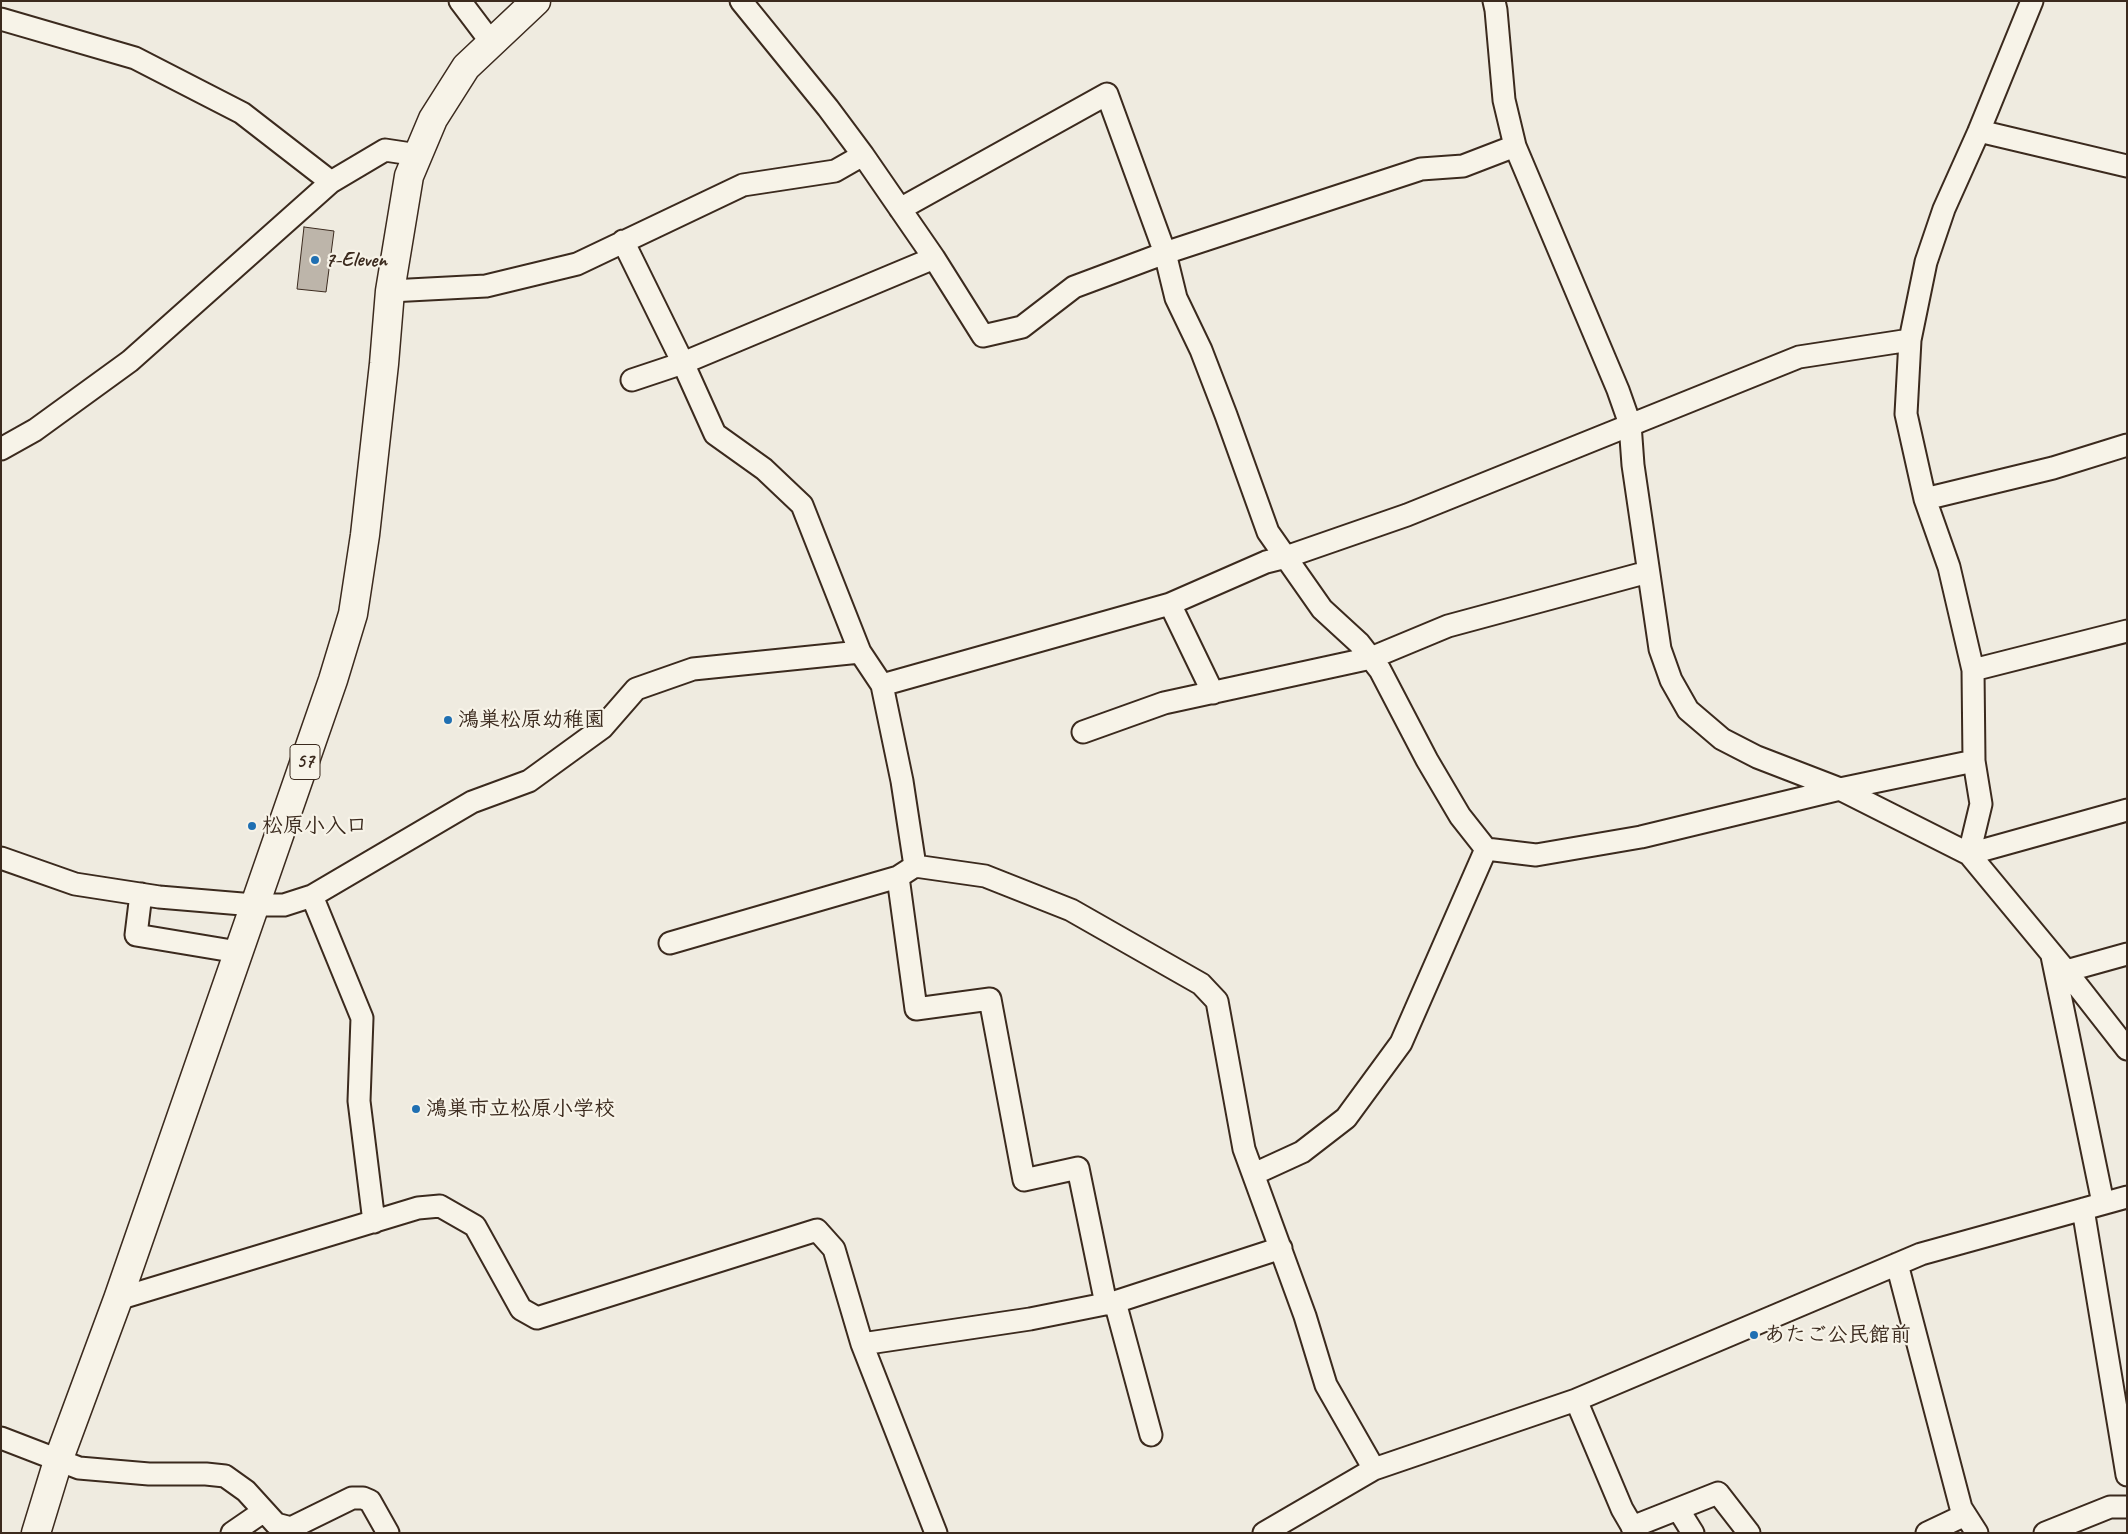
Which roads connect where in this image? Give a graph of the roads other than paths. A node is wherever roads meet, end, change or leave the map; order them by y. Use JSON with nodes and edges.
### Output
{"nodes":[{"id":1,"x":460,"y":1,"type":"edge"},
{"id":2,"x":536,"y":1,"type":"edge"},
{"id":3,"x":741,"y":1,"type":"edge"},
{"id":4,"x":1494,"y":1,"type":"edge"},
{"id":5,"x":2032,"y":1,"type":"edge"},
{"id":6,"x":1,"y":19,"type":"edge"},
{"id":7,"x":491,"y":42,"type":"junction"},
{"id":8,"x":1979,"y":131,"type":"junction"},
{"id":9,"x":1515,"y":146,"type":"junction"},
{"id":10,"x":418,"y":155,"type":"junction"},
{"id":11,"x":863,"y":155,"type":"junction"},
{"id":12,"x":2127,"y":166,"type":"edge"},
{"id":13,"x":331,"y":182,"type":"junction"},
{"id":14,"x":900,"y":210,"type":"junction"},
{"id":15,"x":623,"y":241,"type":"junction"},
{"id":16,"x":1165,"y":253,"type":"junction"},
{"id":17,"x":934,"y":258,"type":"junction"},
{"id":18,"x":390,"y":291,"type":"junction"},
{"id":19,"x":1910,"y":340,"type":"junction"},
{"id":20,"x":683,"y":363,"type":"junction"},
{"id":21,"x":632,"y":380,"type":"dead end"},
{"id":22,"x":1630,"y":424,"type":"junction"},
{"id":23,"x":2127,"y":445,"type":"edge"},
{"id":24,"x":1,"y":449,"type":"edge"},
{"id":25,"x":1925,"y":499,"type":"junction"},
{"id":26,"x":1286,"y":557,"type":"junction"},
{"id":27,"x":1648,"y":572,"type":"junction"},
{"id":28,"x":1170,"y":604,"type":"junction"},
{"id":29,"x":2127,"y":631,"type":"edge"},
{"id":30,"x":860,"y":652,"type":"junction"},
{"id":31,"x":1371,"y":658,"type":"junction"},
{"id":32,"x":1973,"y":670,"type":"junction"},
{"id":33,"x":882,"y":685,"type":"junction"},
{"id":34,"x":1212,"y":693,"type":"junction"},
{"id":35,"x":1083,"y":732,"type":"dead end"},
{"id":36,"x":1974,"y":761,"type":"junction"},
{"id":37,"x":1840,"y":789,"type":"junction"},
{"id":38,"x":2127,"y":810,"type":"edge"},
{"id":39,"x":1486,"y":849,"type":"junction"},
{"id":40,"x":1969,"y":854,"type":"junction"},
{"id":41,"x":1,"y":858,"type":"edge"},
{"id":42,"x":907,"y":872,"type":"junction"},
{"id":43,"x":141,"y":894,"type":"junction"},
{"id":44,"x":312,"y":896,"type":"junction"},
{"id":45,"x":254,"y":905,"type":"junction"},
{"id":46,"x":670,"y":944,"type":"dead end"},
{"id":47,"x":238,"y":952,"type":"junction"},
{"id":48,"x":2052,"y":953,"type":"junction"},
{"id":49,"x":2127,"y":954,"type":"edge"},
{"id":50,"x":2066,"y":971,"type":"junction"},
{"id":51,"x":2127,"y":1049,"type":"edge"},
{"id":52,"x":1254,"y":1174,"type":"junction"},
{"id":53,"x":2127,"y":1196,"type":"edge"},
{"id":54,"x":2093,"y":1206,"type":"junction"},
{"id":55,"x":374,"y":1222,"type":"junction"},
{"id":56,"x":1282,"y":1248,"type":"junction"},
{"id":57,"x":1896,"y":1264,"type":"junction"},
{"id":58,"x":118,"y":1299,"type":"junction"},
{"id":59,"x":1110,"y":1303,"type":"junction"},
{"id":60,"x":862,"y":1344,"type":"junction"},
{"id":61,"x":1576,"y":1400,"type":"junction"},
{"id":62,"x":1151,"y":1434,"type":"dead end"},
{"id":63,"x":1,"y":1438,"type":"edge"},
{"id":64,"x":58,"y":1461,"type":"junction"},
{"id":65,"x":1374,"y":1469,"type":"junction"},
{"id":66,"x":2127,"y":1475,"type":"edge"},
{"id":67,"x":2127,"y":1507,"type":"edge"},
{"id":68,"x":1678,"y":1509,"type":"junction"},
{"id":69,"x":264,"y":1511,"type":"junction"},
{"id":70,"x":1965,"y":1515,"type":"junction"},
{"id":71,"x":1634,"y":1530,"type":"edge"},
{"id":72,"x":36,"y":1533,"type":"edge"},
{"id":73,"x":232,"y":1533,"type":"edge"},
{"id":74,"x":388,"y":1533,"type":"edge"},
{"id":75,"x":936,"y":1533,"type":"edge"},
{"id":76,"x":1264,"y":1533,"type":"edge"},
{"id":77,"x":1693,"y":1533,"type":"edge"},
{"id":78,"x":1749,"y":1533,"type":"edge"},
{"id":79,"x":1928,"y":1533,"type":"edge"},
{"id":80,"x":1978,"y":1533,"type":"edge"},
{"id":81,"x":2045,"y":1533,"type":"edge"}],
"edges":[{"from":1,"to":7,"type":"street"},
{"from":2,"to":7,"type":"main road","number":"57"},
{"from":3,"to":11,"type":"street"},
{"from":4,"to":9,"type":"street"},
{"from":5,"to":8,"type":"street"},
{"from":6,"to":13,"type":"street"},
{"from":7,"to":10,"type":"main road","number":"57"},
{"from":8,"to":12,"type":"street"},
{"from":8,"to":19,"type":"street"},
{"from":9,"to":16,"type":"street"},
{"from":9,"to":22,"type":"street"},
{"from":10,"to":13,"type":"street"},
{"from":10,"to":18,"type":"main road","number":"57"},
{"from":11,"to":14,"type":"street"},
{"from":11,"to":15,"type":"street"},
{"from":13,"to":24,"type":"street"},
{"from":14,"to":16,"type":"street"},
{"from":14,"to":17,"type":"street"},
{"from":15,"to":18,"type":"street"},
{"from":15,"to":20,"type":"street"},
{"from":16,"to":17,"type":"street"},
{"from":16,"to":26,"type":"street"},
{"from":17,"to":20,"type":"street"},
{"from":18,"to":45,"type":"main road","number":"57"},
{"from":19,"to":22,"type":"street"},
{"from":19,"to":25,"type":"street"},
{"from":20,"to":21,"type":"street"},
{"from":20,"to":30,"type":"street"},
{"from":22,"to":26,"type":"street"},
{"from":22,"to":27,"type":"street"},
{"from":23,"to":25,"type":"street"},
{"from":25,"to":32,"type":"street"},
{"from":26,"to":28,"type":"street"},
{"from":26,"to":31,"type":"street"},
{"from":27,"to":31,"type":"street"},
{"from":27,"to":37,"type":"street"},
{"from":28,"to":33,"type":"street"},
{"from":28,"to":34,"type":"street"},
{"from":29,"to":32,"type":"street"},
{"from":30,"to":33,"type":"street"},
{"from":30,"to":44,"type":"street"},
{"from":31,"to":34,"type":"street"},
{"from":31,"to":39,"type":"street"},
{"from":32,"to":36,"type":"street"},
{"from":33,"to":42,"type":"street"},
{"from":34,"to":35,"type":"street"},
{"from":36,"to":37,"type":"street"},
{"from":36,"to":40,"type":"street"},
{"from":37,"to":39,"type":"street"},
{"from":37,"to":40,"type":"street"},
{"from":38,"to":40,"type":"street"},
{"from":39,"to":52,"type":"street"},
{"from":40,"to":48,"type":"street"},
{"from":41,"to":43,"type":"street"},
{"from":42,"to":46,"type":"street"},
{"from":42,"to":52,"type":"street"},
{"from":42,"to":59,"type":"street"},
{"from":43,"to":45,"type":"street"},
{"from":43,"to":47,"type":"street"},
{"from":44,"to":45,"type":"street"},
{"from":44,"to":55,"type":"street"},
{"from":45,"to":47,"type":"main road","number":"57"},
{"from":47,"to":58,"type":"main road","number":"57"},
{"from":48,"to":50,"type":"street"},
{"from":48,"to":54,"type":"street"},
{"from":49,"to":50,"type":"street"},
{"from":50,"to":51,"type":"street"},
{"from":52,"to":56,"type":"street"},
{"from":53,"to":54,"type":"street"},
{"from":54,"to":57,"type":"street"},
{"from":54,"to":66,"type":"street"},
{"from":55,"to":58,"type":"street"},
{"from":55,"to":60,"type":"street"},
{"from":56,"to":59,"type":"street"},
{"from":56,"to":65,"type":"street"},
{"from":57,"to":61,"type":"street"},
{"from":57,"to":70,"type":"street"},
{"from":58,"to":64,"type":"main road","number":"57"},
{"from":59,"to":60,"type":"street"},
{"from":59,"to":62,"type":"street"},
{"from":60,"to":75,"type":"street"},
{"from":61,"to":65,"type":"street"},
{"from":61,"to":71,"type":"street"},
{"from":63,"to":64,"type":"street"},
{"from":64,"to":69,"type":"street"},
{"from":64,"to":72,"type":"main road","number":"57"},
{"from":65,"to":76,"type":"street"},
{"from":67,"to":81,"type":"street"},
{"from":68,"to":71,"type":"street"},
{"from":68,"to":77,"type":"street"},
{"from":68,"to":78,"type":"street"},
{"from":69,"to":73,"type":"street"},
{"from":69,"to":74,"type":"street"},
{"from":70,"to":79,"type":"street"},
{"from":70,"to":80,"type":"street"}]}
